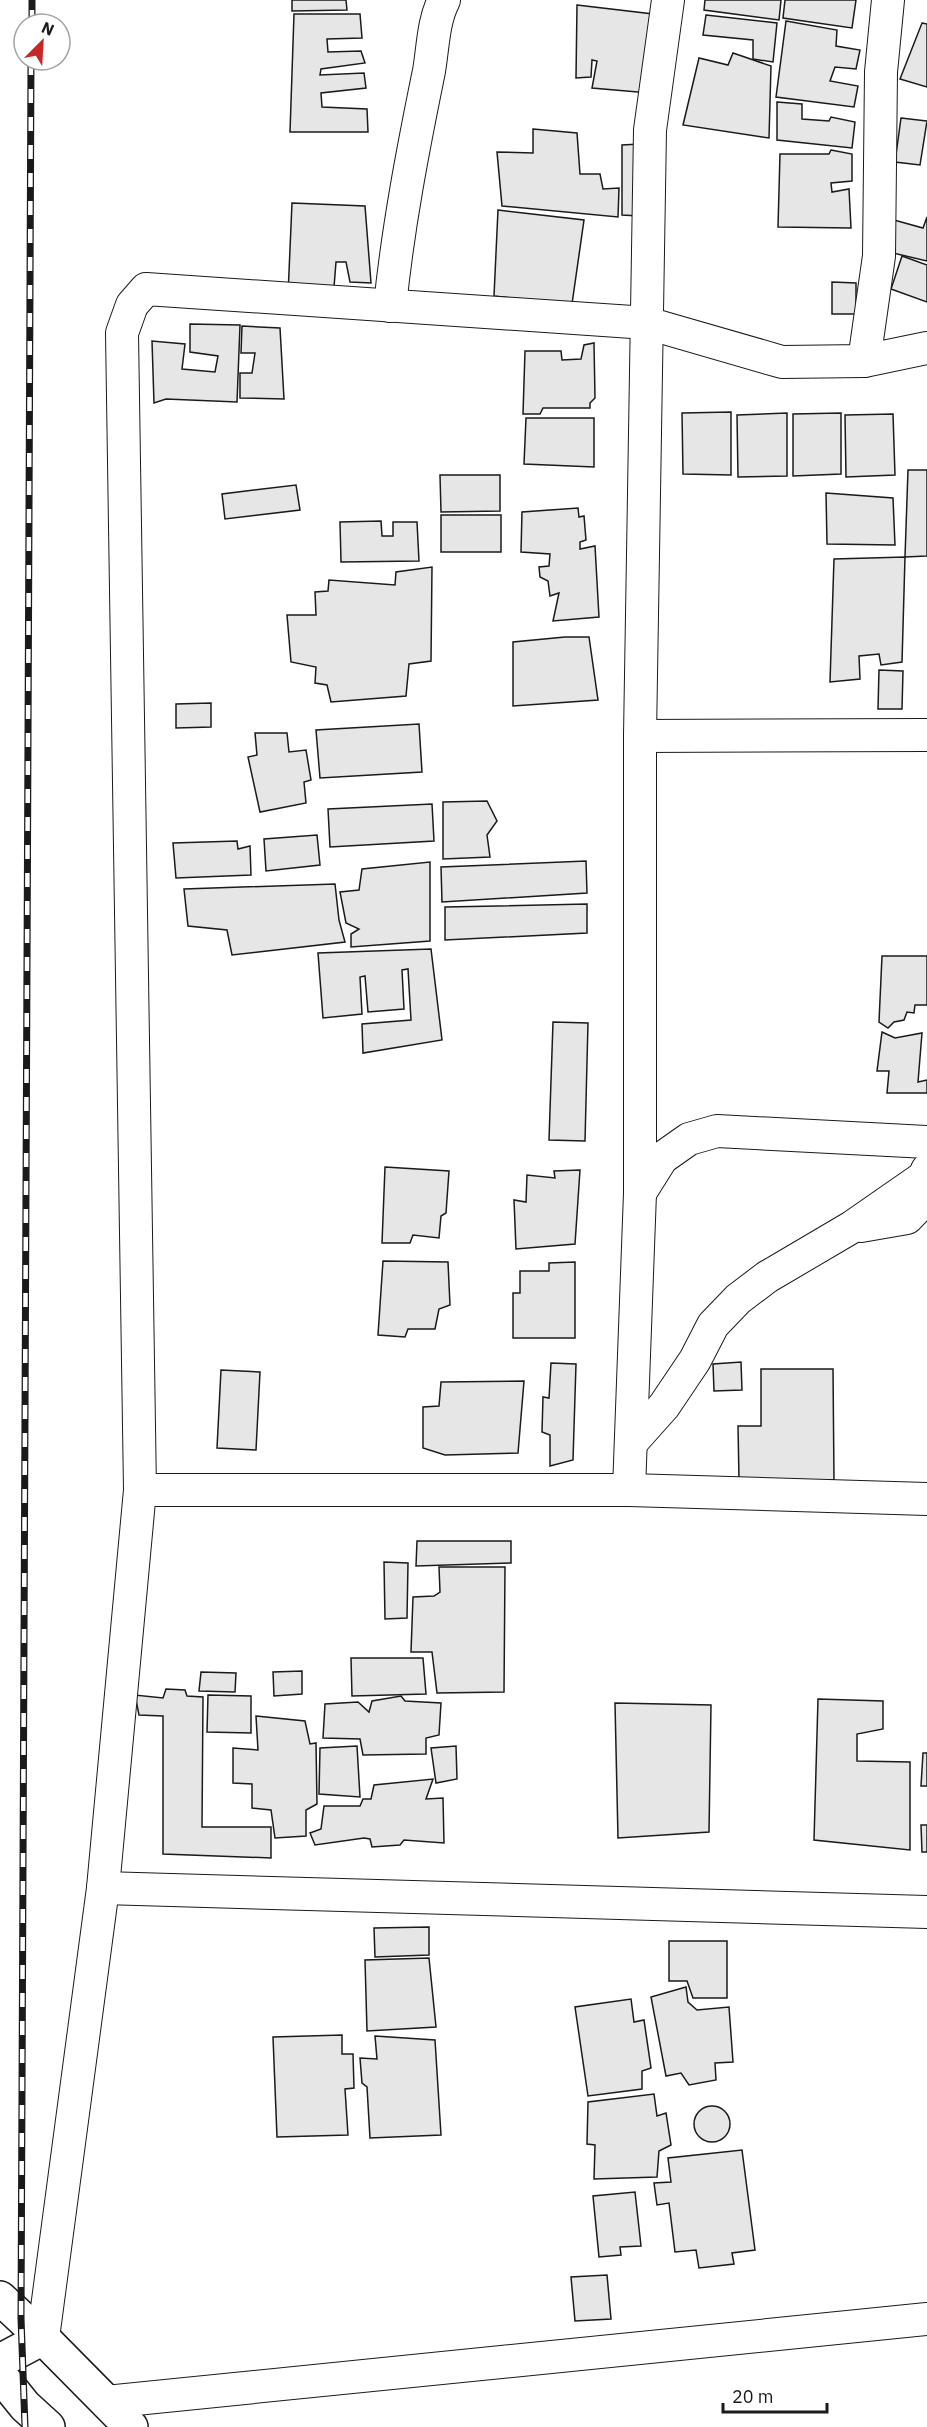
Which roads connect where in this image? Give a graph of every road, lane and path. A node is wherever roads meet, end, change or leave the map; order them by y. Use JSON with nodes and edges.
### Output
{"nodes":[{"id":1,"x":668,"y":0,"type":"edge"},
{"id":2,"x":888,"y":0,"type":"edge"},
{"id":3,"x":438,"y":4,"type":"edge"},
{"id":4,"x":390,"y":306,"type":"junction"},
{"id":5,"x":647,"y":323,"type":"junction"},
{"id":6,"x":927,"y":348,"type":"edge"},
{"id":7,"x":864,"y":361,"type":"junction"},
{"id":8,"x":927,"y":735,"type":"edge"},
{"id":9,"x":640,"y":736,"type":"junction"},
{"id":10,"x":927,"y":1142,"type":"edge"},
{"id":11,"x":927,"y":1170,"type":"edge"},
{"id":12,"x":640,"y":1193,"type":"junction"},
{"id":13,"x":927,"y":1197,"type":"edge"},
{"id":14,"x":852,"y":1227,"type":"junction"},
{"id":15,"x":631,"y":1443,"type":"junction"},
{"id":16,"x":140,"y":1490,"type":"junction"},
{"id":17,"x":629,"y":1490,"type":"junction"},
{"id":18,"x":927,"y":1499,"type":"edge"},
{"id":19,"x":103,"y":1888,"type":"junction"},
{"id":20,"x":927,"y":1912,"type":"edge"},
{"id":21,"x":0,"y":2298,"type":"edge"},
{"id":22,"x":927,"y":2319,"type":"edge"},
{"id":23,"x":43,"y":2338,"type":"junction"},
{"id":24,"x":0,"y":2361,"type":"edge"},
{"id":25,"x":0,"y":2375,"type":"edge"},
{"id":26,"x":106,"y":2403,"type":"junction"},
{"id":27,"x":48,"y":2427,"type":"edge"},
{"id":28,"x":131,"y":2427,"type":"edge"}],
"edges":[{"from":1,"to":5,"type":"street"},
{"from":2,"to":7,"type":"street"},
{"from":3,"to":4,"type":"street"},
{"from":4,"to":5,"type":"street"},
{"from":4,"to":16,"type":"street"},
{"from":5,"to":7,"type":"street"},
{"from":5,"to":9,"type":"street"},
{"from":6,"to":7,"type":"street"},
{"from":8,"to":9,"type":"street"},
{"from":9,"to":12,"type":"street"},
{"from":10,"to":12,"type":"street"},
{"from":11,"to":14,"type":"street"},
{"from":12,"to":15,"type":"street"},
{"from":13,"to":14,"type":"street"},
{"from":14,"to":15,"type":"street"},
{"from":15,"to":17,"type":"street"},
{"from":16,"to":17,"type":"street"},
{"from":16,"to":19,"type":"street"},
{"from":17,"to":18,"type":"street"},
{"from":19,"to":20,"type":"street"},
{"from":19,"to":23,"type":"street"},
{"from":21,"to":23,"type":"main road"},
{"from":22,"to":26,"type":"street"},
{"from":23,"to":24,"type":"main road"},
{"from":23,"to":26,"type":"main road"},
{"from":25,"to":27,"type":"main road"},
{"from":26,"to":28,"type":"main road"}]}
